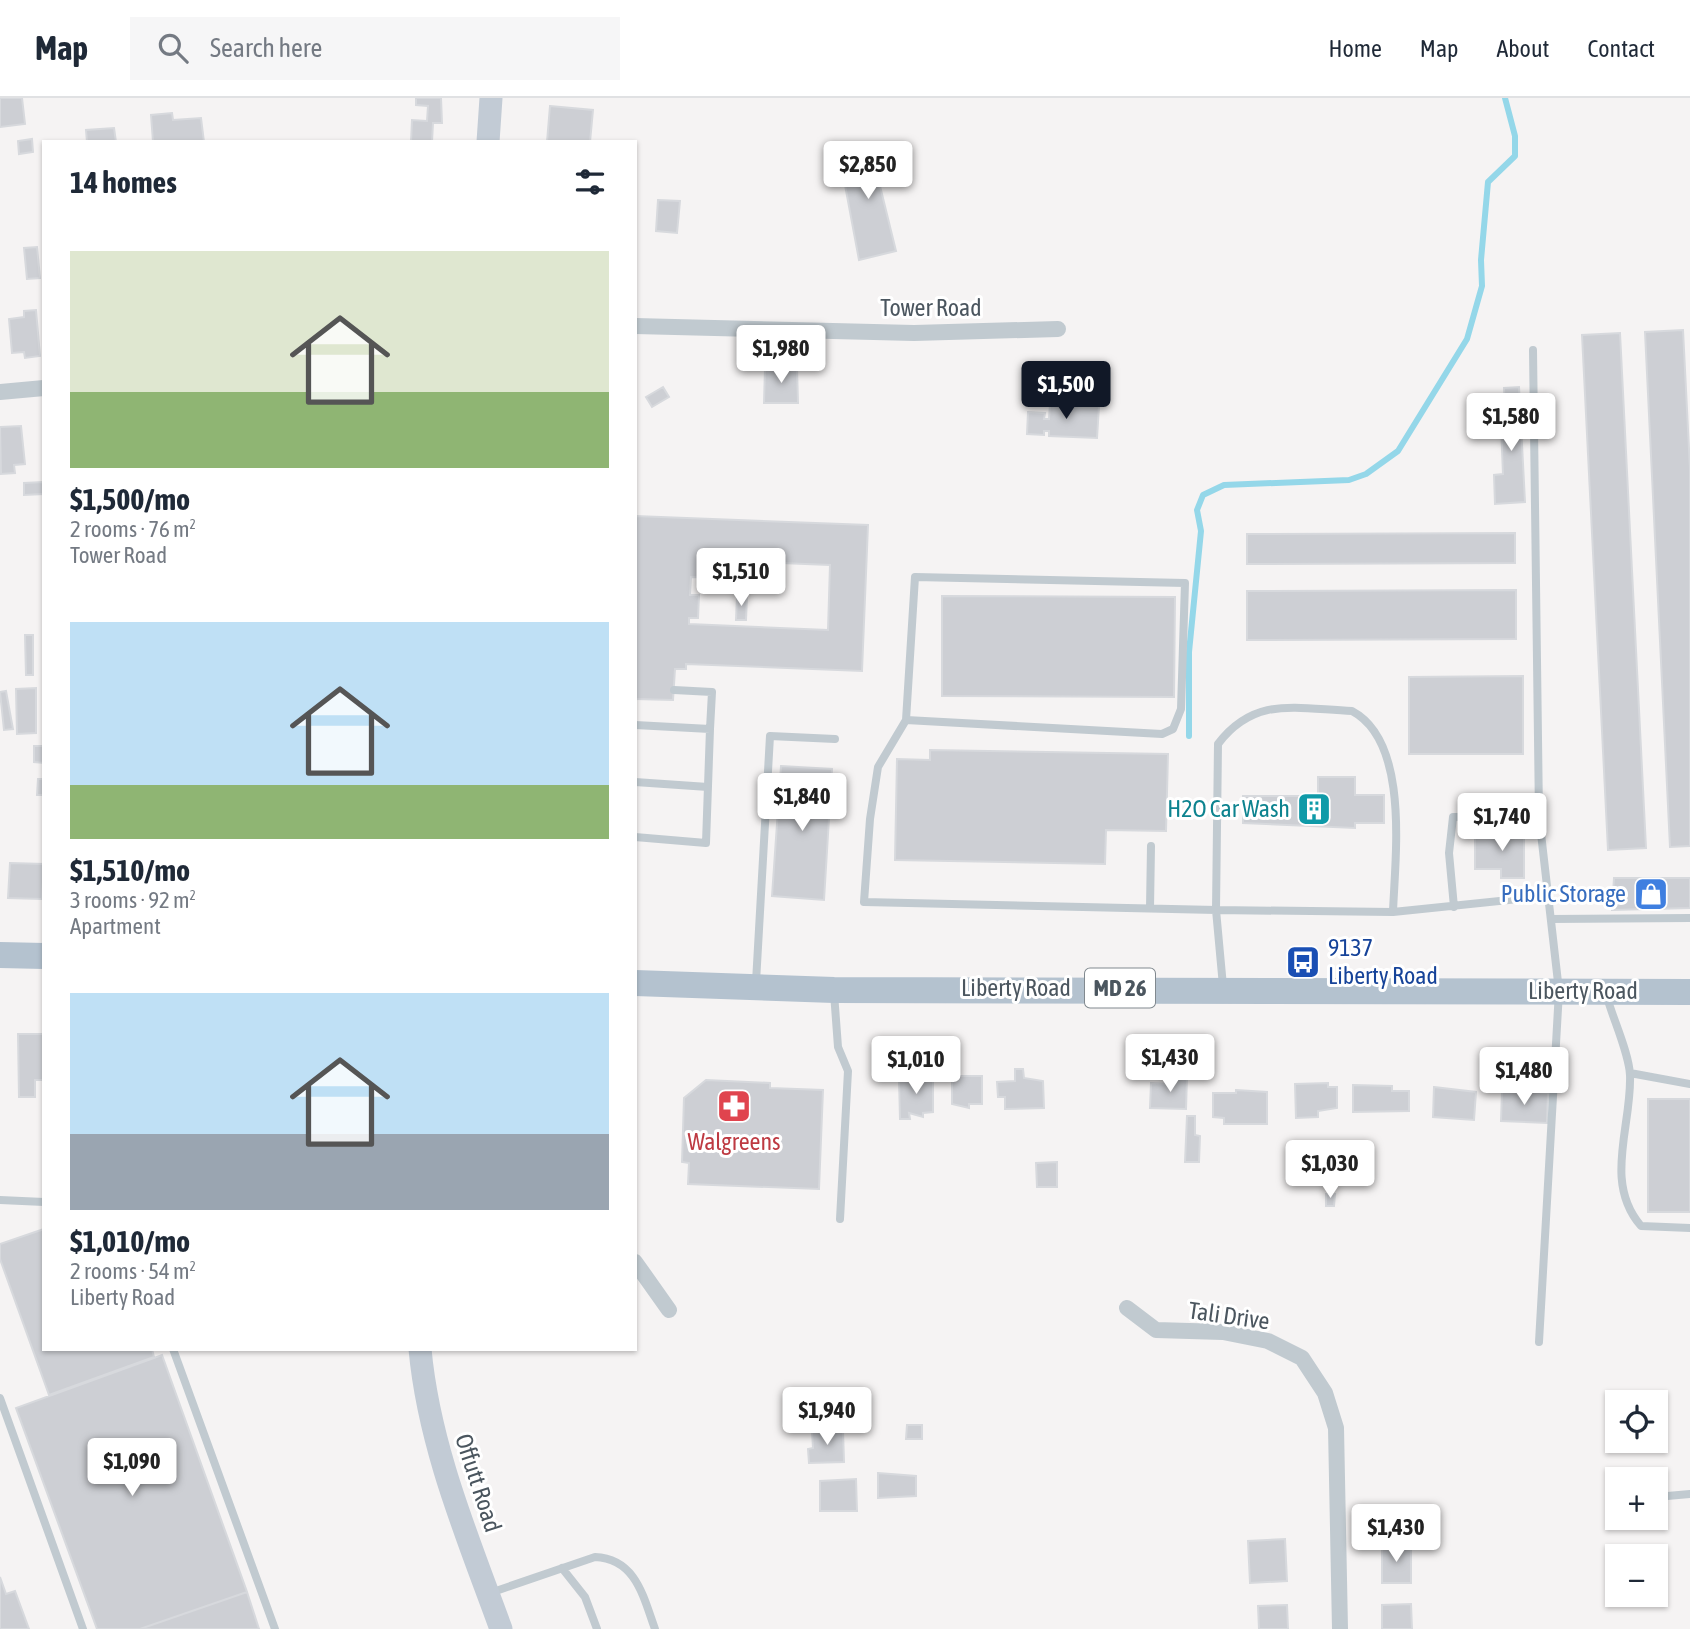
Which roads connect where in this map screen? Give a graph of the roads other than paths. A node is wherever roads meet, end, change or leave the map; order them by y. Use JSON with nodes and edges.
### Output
{"nodes":[{"id":1,"x":491,"y":98,"type":"edge"},
{"id":2,"x":488,"y":140,"type":"edge"},
{"id":3,"x":637,"y":326,"type":"edge"},
{"id":4,"x":1058,"y":329,"type":"dead end"},
{"id":5,"x":1534,"y":350,"type":"dead end"},
{"id":6,"x":42,"y":388,"type":"edge"},
{"id":7,"x":0,"y":392,"type":"edge"},
{"id":8,"x":674,"y":690,"type":"dead end"},
{"id":9,"x":906,"y":720,"type":"junction"},
{"id":10,"x":637,"y":725,"type":"edge"},
{"id":11,"x":710,"y":729,"type":"junction"},
{"id":12,"x":835,"y":739,"type":"dead end"},
{"id":13,"x":637,"y":782,"type":"edge"},
{"id":14,"x":708,"y":787,"type":"junction"},
{"id":15,"x":1539,"y":816,"type":"junction"},
{"id":16,"x":637,"y":837,"type":"edge"},
{"id":17,"x":1151,"y":846,"type":"dead end"},
{"id":18,"x":1548,"y":896,"type":"junction"},
{"id":19,"x":1454,"y":907,"type":"junction"},
{"id":20,"x":1150,"y":908,"type":"junction"},
{"id":21,"x":1216,"y":910,"type":"junction"},
{"id":22,"x":1393,"y":912,"type":"junction"},
{"id":23,"x":1690,"y":918,"type":"edge"},
{"id":24,"x":1551,"y":919,"type":"junction"},
{"id":25,"x":0,"y":955,"type":"edge"},
{"id":26,"x":42,"y":956,"type":"edge"},
{"id":27,"x":637,"y":983,"type":"edge"},
{"id":28,"x":756,"y":987,"type":"junction"},
{"id":29,"x":1224,"y":989,"type":"junction"},
{"id":30,"x":834,"y":990,"type":"junction"},
{"id":31,"x":1559,"y":991,"type":"junction"},
{"id":32,"x":1605,"y":991,"type":"junction"},
{"id":33,"x":1690,"y":992,"type":"edge"},
{"id":34,"x":1630,"y":1073,"type":"junction"},
{"id":35,"x":1690,"y":1084,"type":"edge"},
{"id":36,"x":0,"y":1200,"type":"edge"},
{"id":37,"x":42,"y":1202,"type":"edge"},
{"id":38,"x":840,"y":1219,"type":"dead end"},
{"id":39,"x":1690,"y":1228,"type":"edge"},
{"id":40,"x":637,"y":1265,"type":"edge"},
{"id":41,"x":1127,"y":1308,"type":"dead end"},
{"id":42,"x":669,"y":1310,"type":"dead end"},
{"id":43,"x":1539,"y":1342,"type":"dead end"},
{"id":44,"x":174,"y":1351,"type":"edge"},
{"id":45,"x":420,"y":1351,"type":"edge"},
{"id":46,"x":0,"y":1398,"type":"edge"},
{"id":47,"x":1690,"y":1494,"type":"edge"},
{"id":48,"x":1668,"y":1496,"type":"edge"},
{"id":49,"x":562,"y":1568,"type":"junction"},
{"id":50,"x":488,"y":1594,"type":"junction"},
{"id":51,"x":83,"y":1629,"type":"edge"},
{"id":52,"x":275,"y":1629,"type":"edge"},
{"id":53,"x":501,"y":1629,"type":"edge"},
{"id":54,"x":597,"y":1629,"type":"edge"},
{"id":55,"x":655,"y":1629,"type":"edge"},
{"id":56,"x":1340,"y":1629,"type":"edge"}],
"edges":[{"from":1,"to":2,"type":"street"},
{"from":3,"to":4,"type":"street","name":"Tower Road"},
{"from":5,"to":15,"type":"lane"},
{"from":6,"to":7,"type":"street"},
{"from":8,"to":11,"type":"lane"},
{"from":9,"to":9,"type":"lane"},
{"from":9,"to":20,"type":"lane"},
{"from":10,"to":11,"type":"lane"},
{"from":11,"to":14,"type":"lane"},
{"from":12,"to":28,"type":"lane"},
{"from":13,"to":14,"type":"lane"},
{"from":14,"to":16,"type":"lane"},
{"from":15,"to":18,"type":"lane"},
{"from":15,"to":19,"type":"lane"},
{"from":17,"to":20,"type":"lane"},
{"from":18,"to":19,"type":"lane"},
{"from":18,"to":24,"type":"lane"},
{"from":19,"to":22,"type":"lane"},
{"from":20,"to":21,"type":"lane"},
{"from":21,"to":22,"type":"lane"},
{"from":21,"to":22,"type":"lane"},
{"from":21,"to":29,"type":"lane"},
{"from":23,"to":24,"type":"lane"},
{"from":24,"to":31,"type":"lane"},
{"from":25,"to":26,"type":"main road"},
{"from":27,"to":28,"type":"main road","name":"Liberty Road","number":"MD 26"},
{"from":28,"to":30,"type":"main road","name":"Liberty Road","number":"MD 26"},
{"from":29,"to":30,"type":"main road","name":"Liberty Road","number":"MD 26"},
{"from":29,"to":31,"type":"main road","name":"Liberty Road","number":"MD 26"},
{"from":30,"to":38,"type":"lane"},
{"from":31,"to":32,"type":"main road","name":"Liberty Road","number":"MD 26"},
{"from":31,"to":43,"type":"lane"},
{"from":32,"to":33,"type":"main road","name":"Liberty Road","number":"MD 26"},
{"from":32,"to":34,"type":"lane"},
{"from":34,"to":35,"type":"lane"},
{"from":34,"to":39,"type":"lane"},
{"from":36,"to":37,"type":"lane"},
{"from":40,"to":42,"type":"street"},
{"from":41,"to":56,"type":"street","name":"Tali Drive"},
{"from":44,"to":52,"type":"lane"},
{"from":45,"to":50,"type":"street","name":"Offutt Road"},
{"from":46,"to":51,"type":"lane"},
{"from":47,"to":48,"type":"lane"},
{"from":49,"to":50,"type":"lane"},
{"from":49,"to":54,"type":"lane"},
{"from":49,"to":55,"type":"lane"},
{"from":50,"to":53,"type":"street","name":"Offutt Road"}]}
